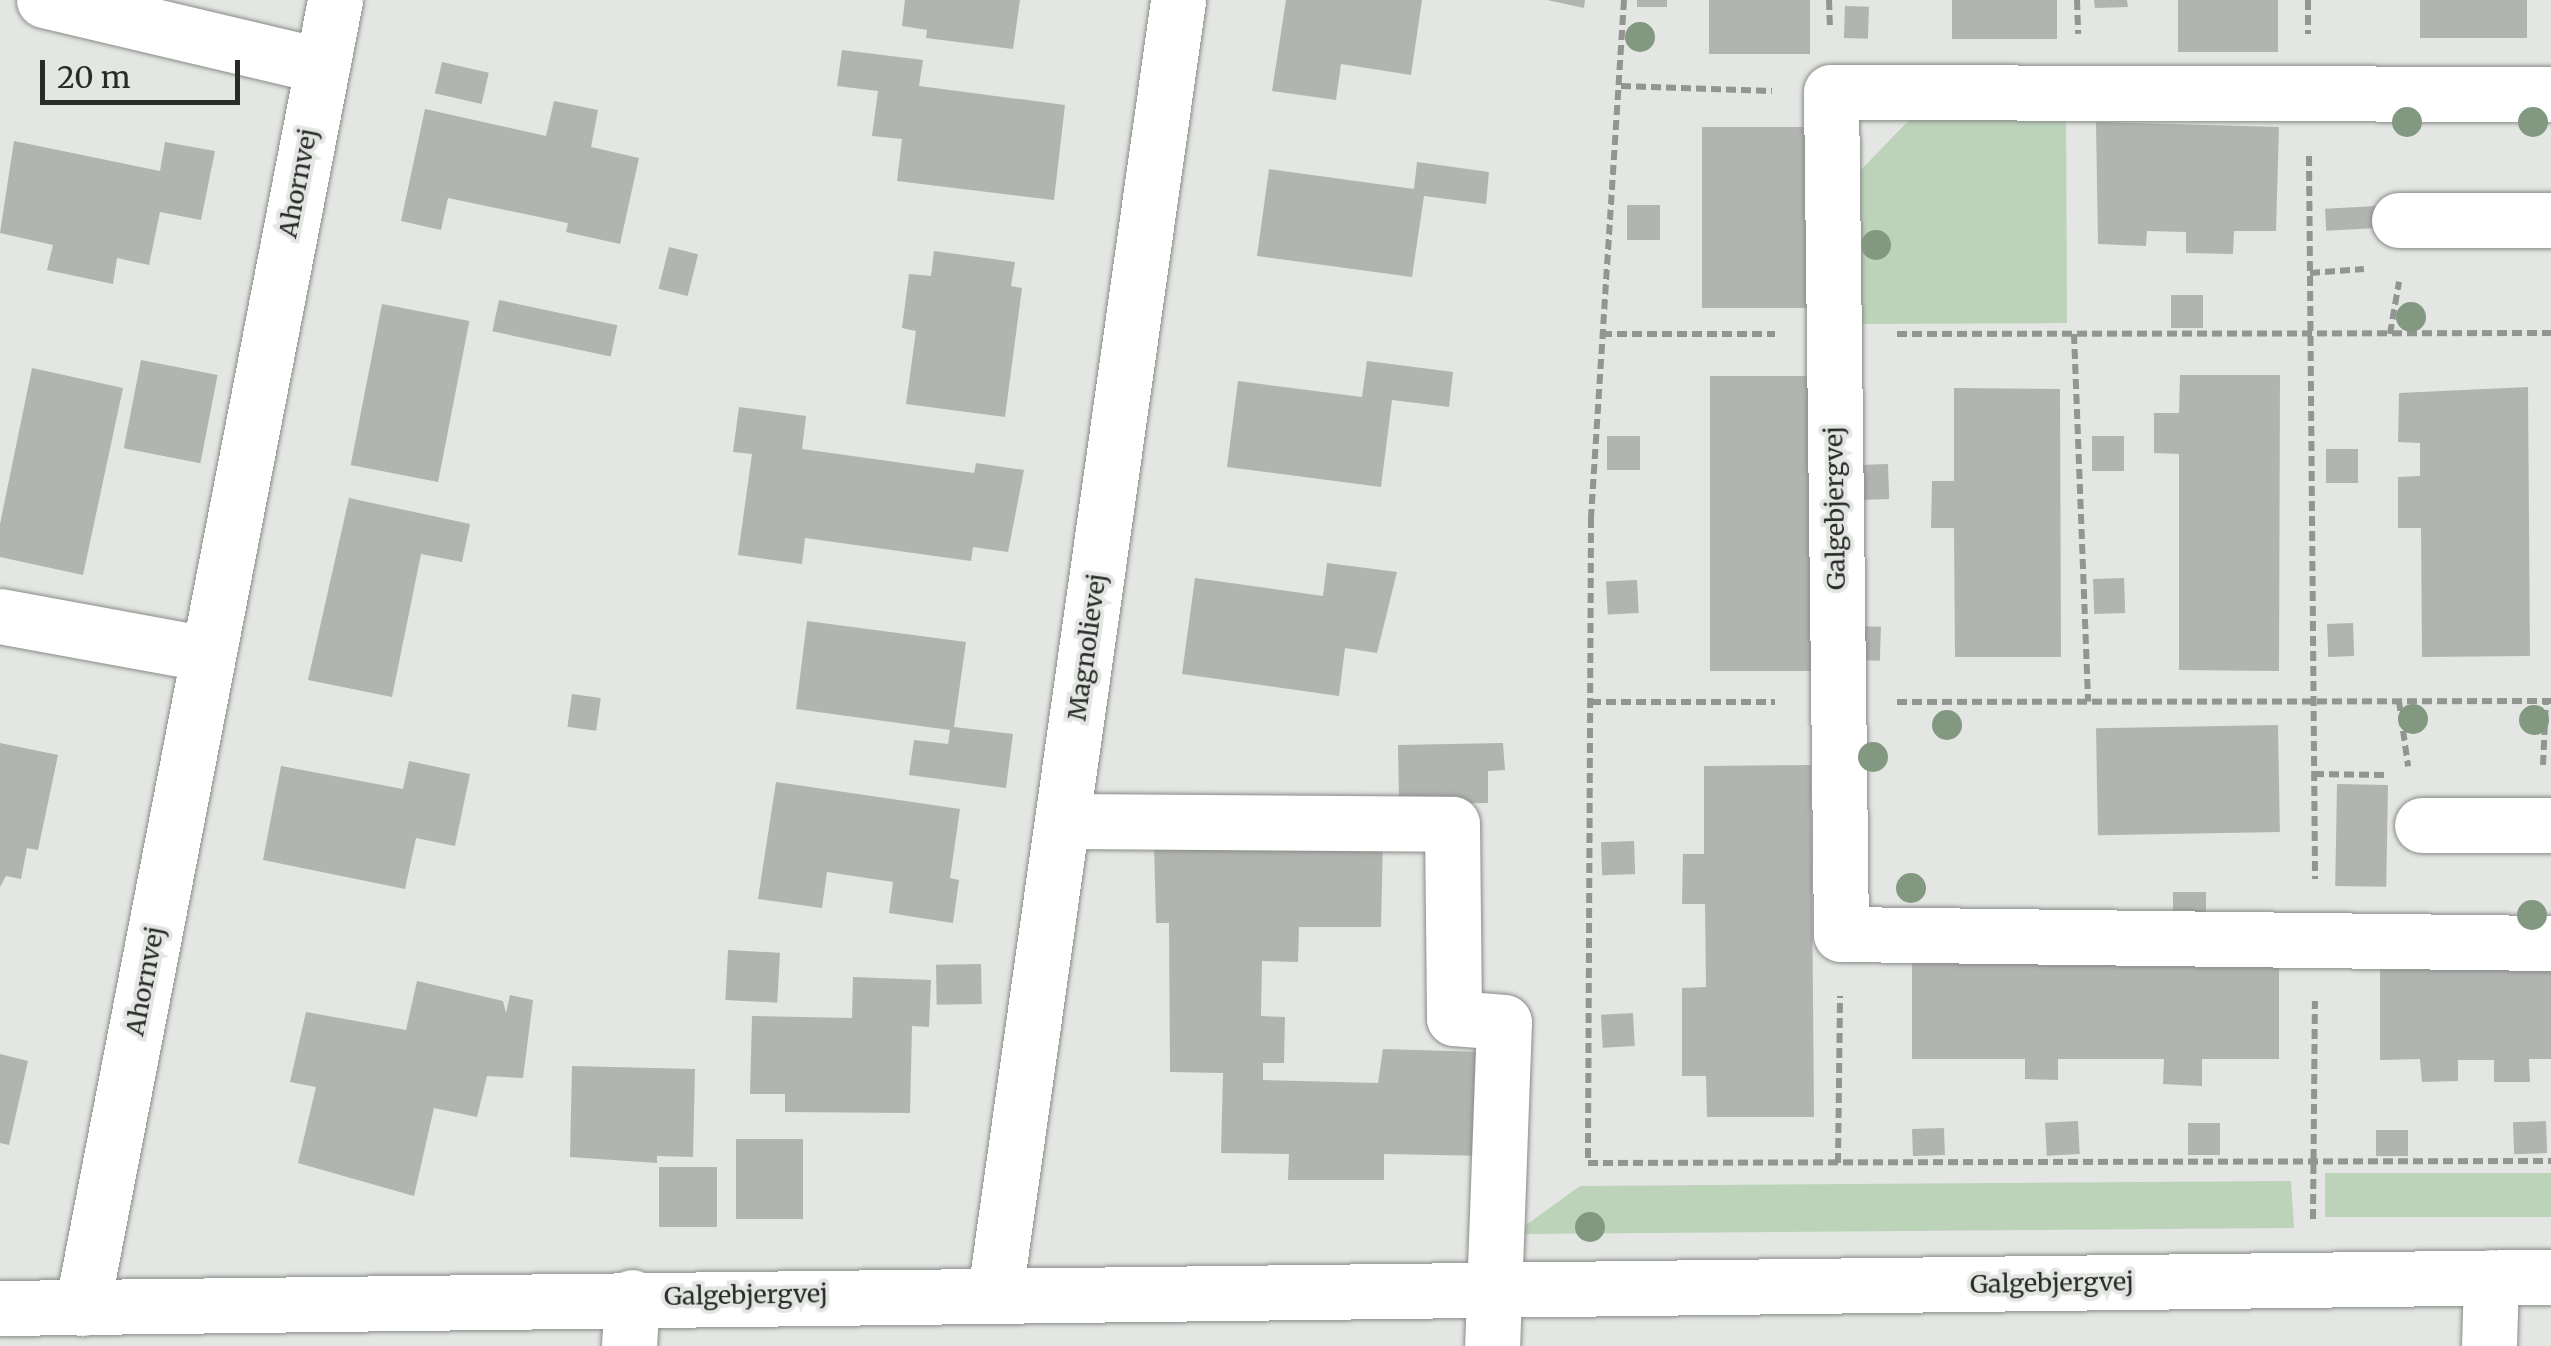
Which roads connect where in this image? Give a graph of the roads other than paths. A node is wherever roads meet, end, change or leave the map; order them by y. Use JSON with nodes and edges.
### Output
{"nodes":[{"id":1,"x":44,"y":0,"type":"edge"},
{"id":2,"x":335,"y":0,"type":"edge"},
{"id":3,"x":1178,"y":0,"type":"edge"},
{"id":4,"x":320,"y":66,"type":"junction"},
{"id":5,"x":2551,"y":94,"type":"edge"},
{"id":6,"x":2551,"y":220,"type":"edge"},
{"id":7,"x":2402,"y":244,"type":"road end"},
{"id":8,"x":0,"y":616,"type":"edge"},
{"id":9,"x":208,"y":654,"type":"junction"},
{"id":10,"x":2416,"y":800,"type":"road end"},
{"id":11,"x":1062,"y":821,"type":"junction"},
{"id":12,"x":2551,"y":825,"type":"edge"},
{"id":13,"x":2551,"y":943,"type":"edge"},
{"id":14,"x":2491,"y":1277,"type":"junction"},
{"id":15,"x":2551,"y":1277,"type":"edge"},
{"id":16,"x":1493,"y":1288,"type":"junction"},
{"id":17,"x":995,"y":1293,"type":"junction"},
{"id":18,"x":0,"y":1308,"type":"edge"},
{"id":19,"x":82,"y":1308,"type":"junction"},
{"id":20,"x":630,"y":1321,"type":"edge"},
{"id":21,"x":1492,"y":1346,"type":"edge"},
{"id":22,"x":2489,"y":1346,"type":"edge"}],
"edges":[{"from":1,"to":4,"type":"street"},
{"from":2,"to":4,"type":"street","name":"Ahornvej"},
{"from":3,"to":11,"type":"street","name":"Magnolievej"},
{"from":4,"to":9,"type":"street","name":"Ahornvej"},
{"from":5,"to":13,"type":"street","name":"Galgebjergvej"},
{"from":6,"to":7,"type":"street"},
{"from":8,"to":9,"type":"street"},
{"from":9,"to":19,"type":"street","name":"Ahornvej"},
{"from":10,"to":12,"type":"street"},
{"from":11,"to":16,"type":"street"},
{"from":11,"to":17,"type":"street","name":"Magnolievej"},
{"from":14,"to":15,"type":"street","name":"Galgebjergvej"},
{"from":14,"to":16,"type":"street","name":"Galgebjergvej"},
{"from":14,"to":22,"type":"street"},
{"from":16,"to":17,"type":"street","name":"Galgebjergvej"},
{"from":16,"to":21,"type":"street"},
{"from":17,"to":20,"type":"street","name":"Galgebjergvej"},
{"from":18,"to":19,"type":"street","name":"Galgebjergvej"},
{"from":19,"to":20,"type":"street","name":"Galgebjergvej"}]}
